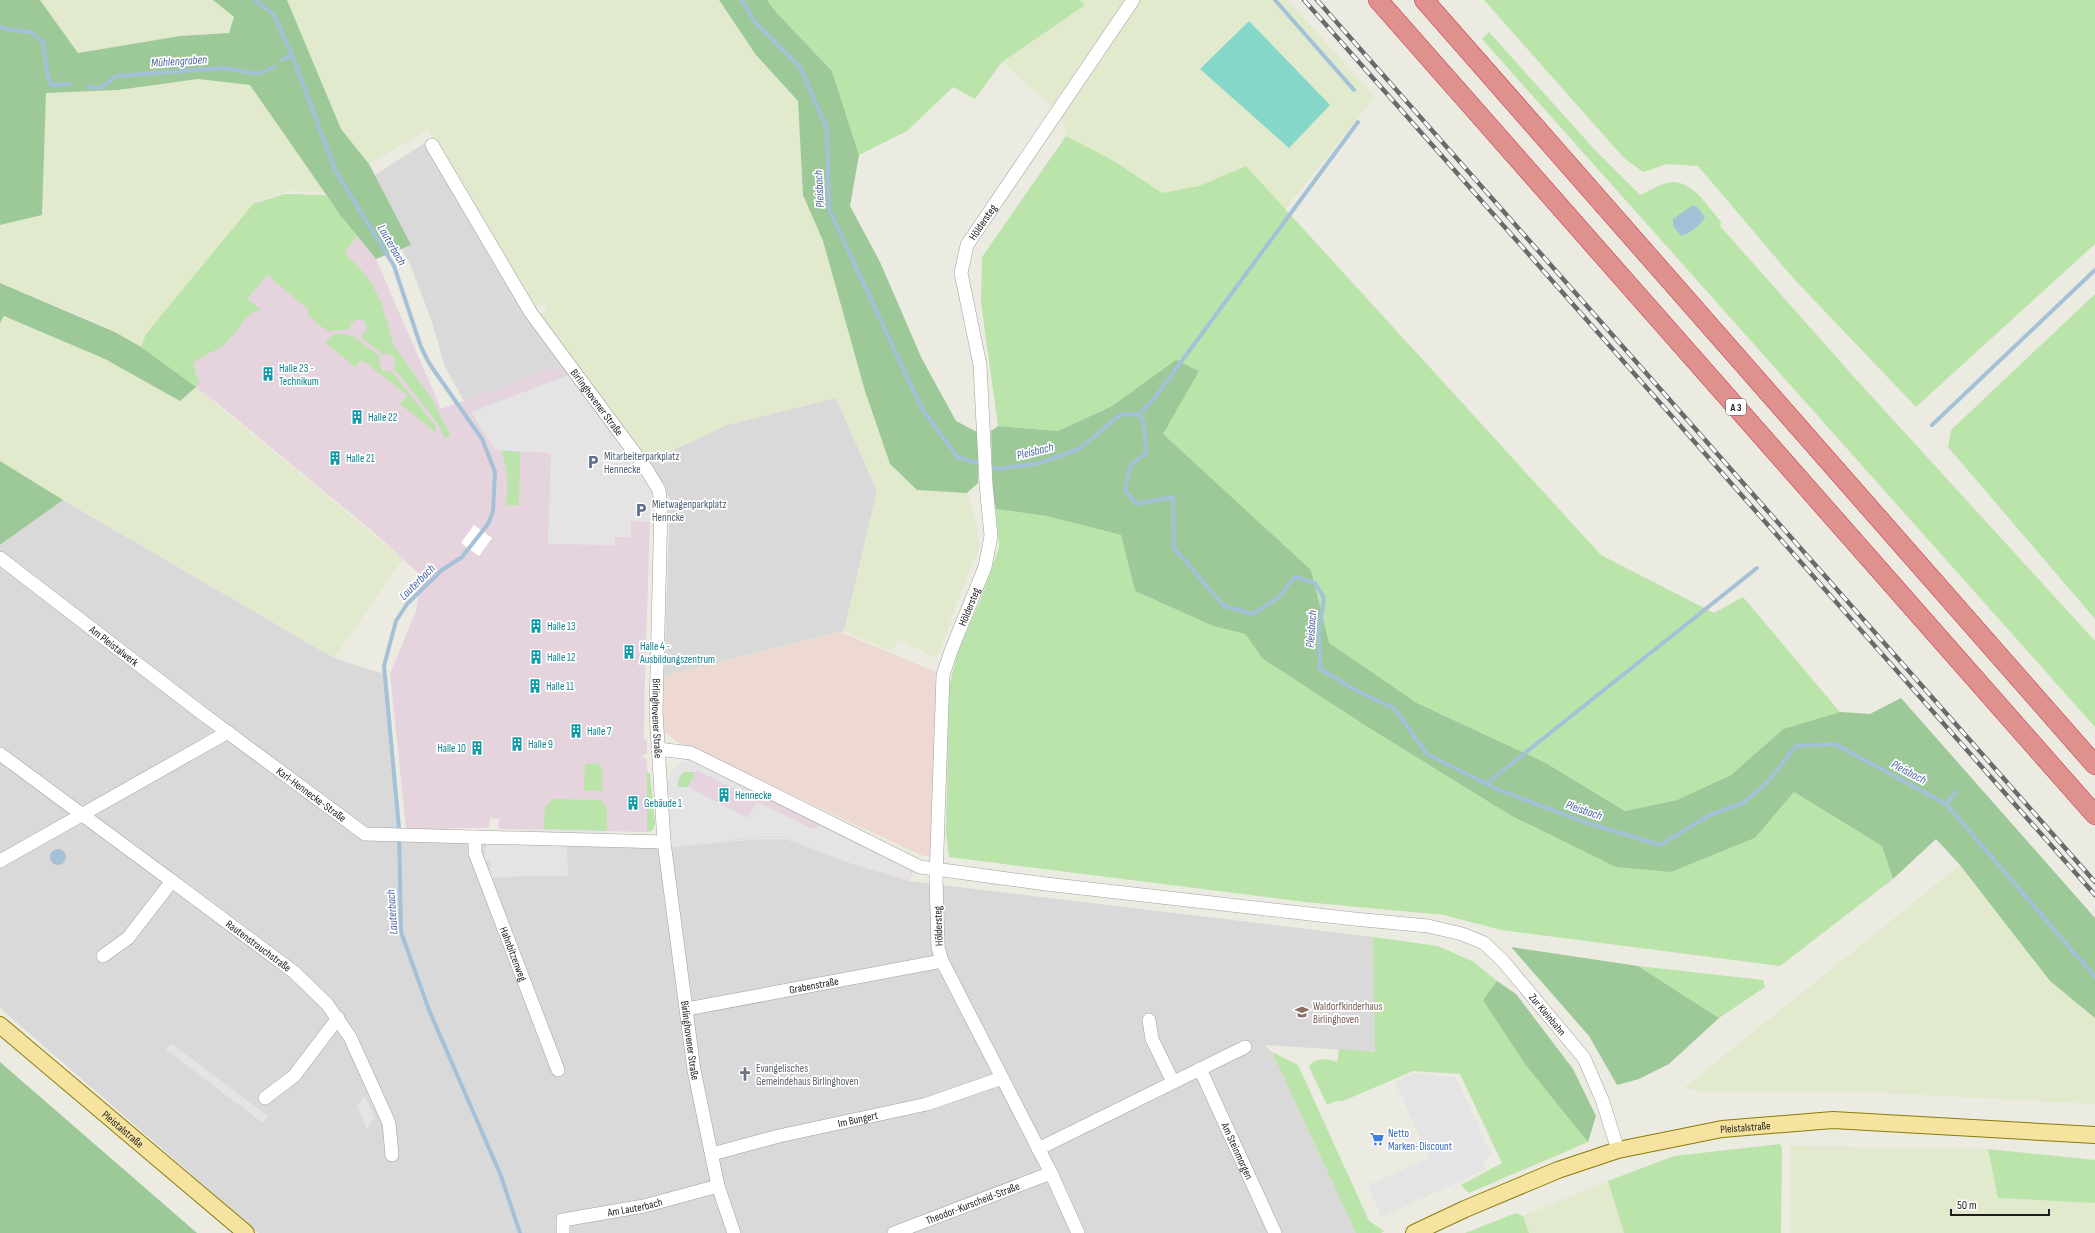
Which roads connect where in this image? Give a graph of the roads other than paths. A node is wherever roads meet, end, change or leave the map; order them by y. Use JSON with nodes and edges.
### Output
{"nodes":[{"id":1,"x":1133,"y":0,"type":"edge"},
{"id":2,"x":1378,"y":0,"type":"edge"},
{"id":3,"x":1424,"y":0,"type":"edge"},
{"id":4,"x":432,"y":145,"type":"dead end"},
{"id":5,"x":0,"y":558,"type":"edge"},
{"id":6,"x":228,"y":732,"type":"junction"},
{"id":7,"x":658,"y":750,"type":"junction"},
{"id":8,"x":0,"y":754,"type":"edge"},
{"id":9,"x":2095,"y":765,"type":"edge"},
{"id":10,"x":83,"y":815,"type":"junction"},
{"id":11,"x":2095,"y":815,"type":"edge"},
{"id":12,"x":475,"y":837,"type":"junction"},
{"id":13,"x":664,"y":842,"type":"junction"},
{"id":14,"x":0,"y":861,"type":"edge"},
{"id":15,"x":937,"y":869,"type":"junction"},
{"id":16,"x":172,"y":881,"type":"junction"},
{"id":17,"x":103,"y":956,"type":"dead end"},
{"id":18,"x":942,"y":961,"type":"junction"},
{"id":19,"x":687,"y":1009,"type":"junction"},
{"id":20,"x":338,"y":1018,"type":"junction"},
{"id":21,"x":1149,"y":1020,"type":"dead end"},
{"id":22,"x":0,"y":1025,"type":"edge"},
{"id":23,"x":1245,"y":1047,"type":"dead end"},
{"id":24,"x":1200,"y":1069,"type":"junction"},
{"id":25,"x":558,"y":1070,"type":"dead end"},
{"id":26,"x":1002,"y":1078,"type":"junction"},
{"id":27,"x":1173,"y":1082,"type":"junction"},
{"id":28,"x":265,"y":1098,"type":"dead end"},
{"id":29,"x":2095,"y":1135,"type":"edge"},
{"id":30,"x":1038,"y":1149,"type":"junction"},
{"id":31,"x":1618,"y":1150,"type":"junction"},
{"id":32,"x":712,"y":1154,"type":"junction"},
{"id":33,"x":392,"y":1155,"type":"dead end"},
{"id":34,"x":1051,"y":1173,"type":"junction"},
{"id":35,"x":718,"y":1186,"type":"junction"},
{"id":36,"x":246,"y":1233,"type":"edge"},
{"id":37,"x":563,"y":1233,"type":"edge"},
{"id":38,"x":734,"y":1233,"type":"edge"},
{"id":39,"x":894,"y":1233,"type":"edge"},
{"id":40,"x":1078,"y":1233,"type":"edge"},
{"id":41,"x":1275,"y":1233,"type":"edge"},
{"id":42,"x":1414,"y":1233,"type":"edge"}],
"edges":[{"from":1,"to":15,"type":"street","name":"Höldersteg"},
{"from":2,"to":11,"type":"highway","number":"A 3"},
{"from":3,"to":9,"type":"highway"},
{"from":4,"to":7,"type":"street","name":"Birlinghovener Straße"},
{"from":5,"to":6,"type":"street","name":"Am Pleistalwerk"},
{"from":6,"to":10,"type":"street"},
{"from":6,"to":12,"type":"street","name":"Karl-Hennecke-Straße"},
{"from":7,"to":13,"type":"street","name":"Birlinghovener Straße"},
{"from":7,"to":15,"type":"street","name":"Zur Kleinbahn"},
{"from":8,"to":10,"type":"street","name":"Rautenstrauchstraße"},
{"from":10,"to":14,"type":"street"},
{"from":10,"to":16,"type":"street","name":"Rautenstrauchstraße"},
{"from":12,"to":13,"type":"street","name":"Karl-Hennecke-Straße"},
{"from":12,"to":25,"type":"street","name":"Hahnbitzenweg"},
{"from":13,"to":19,"type":"street","name":"Birlinghovener Straße"},
{"from":15,"to":18,"type":"street","name":"Höldersteg"},
{"from":15,"to":31,"type":"street","name":"Zur Kleinbahn"},
{"from":16,"to":17,"type":"street"},
{"from":16,"to":20,"type":"street","name":"Rautenstrauchstraße"},
{"from":18,"to":19,"type":"street","name":"Grabenstraße"},
{"from":18,"to":26,"type":"street","name":"Höldersteg"},
{"from":19,"to":32,"type":"street","name":"Birlinghovener Straße"},
{"from":20,"to":28,"type":"street"},
{"from":20,"to":33,"type":"street","name":"Rautenstrauchstraße"},
{"from":21,"to":27,"type":"street"},
{"from":22,"to":36,"type":"main road","name":"Pleistalstraße"},
{"from":23,"to":24,"type":"street"},
{"from":24,"to":27,"type":"street"},
{"from":24,"to":41,"type":"street","name":"Am Steinmorgen"},
{"from":26,"to":30,"type":"street","name":"Höldersteg"},
{"from":26,"to":32,"type":"street","name":"Im Bungert"},
{"from":27,"to":30,"type":"street"},
{"from":29,"to":31,"type":"main road","name":"Pleistalstraße"},
{"from":30,"to":34,"type":"street","name":"Höldersteg"},
{"from":31,"to":42,"type":"main road","name":"Pleistalstraße"},
{"from":32,"to":35,"type":"street","name":"Birlinghovener Straße"},
{"from":34,"to":39,"type":"street","name":"Theodor-Kurscheid-Straße"},
{"from":34,"to":40,"type":"street","name":"Höldersteg"},
{"from":35,"to":37,"type":"street","name":"Am Lauterbach"},
{"from":35,"to":38,"type":"street","name":"Birlinghovener Straße"}]}
